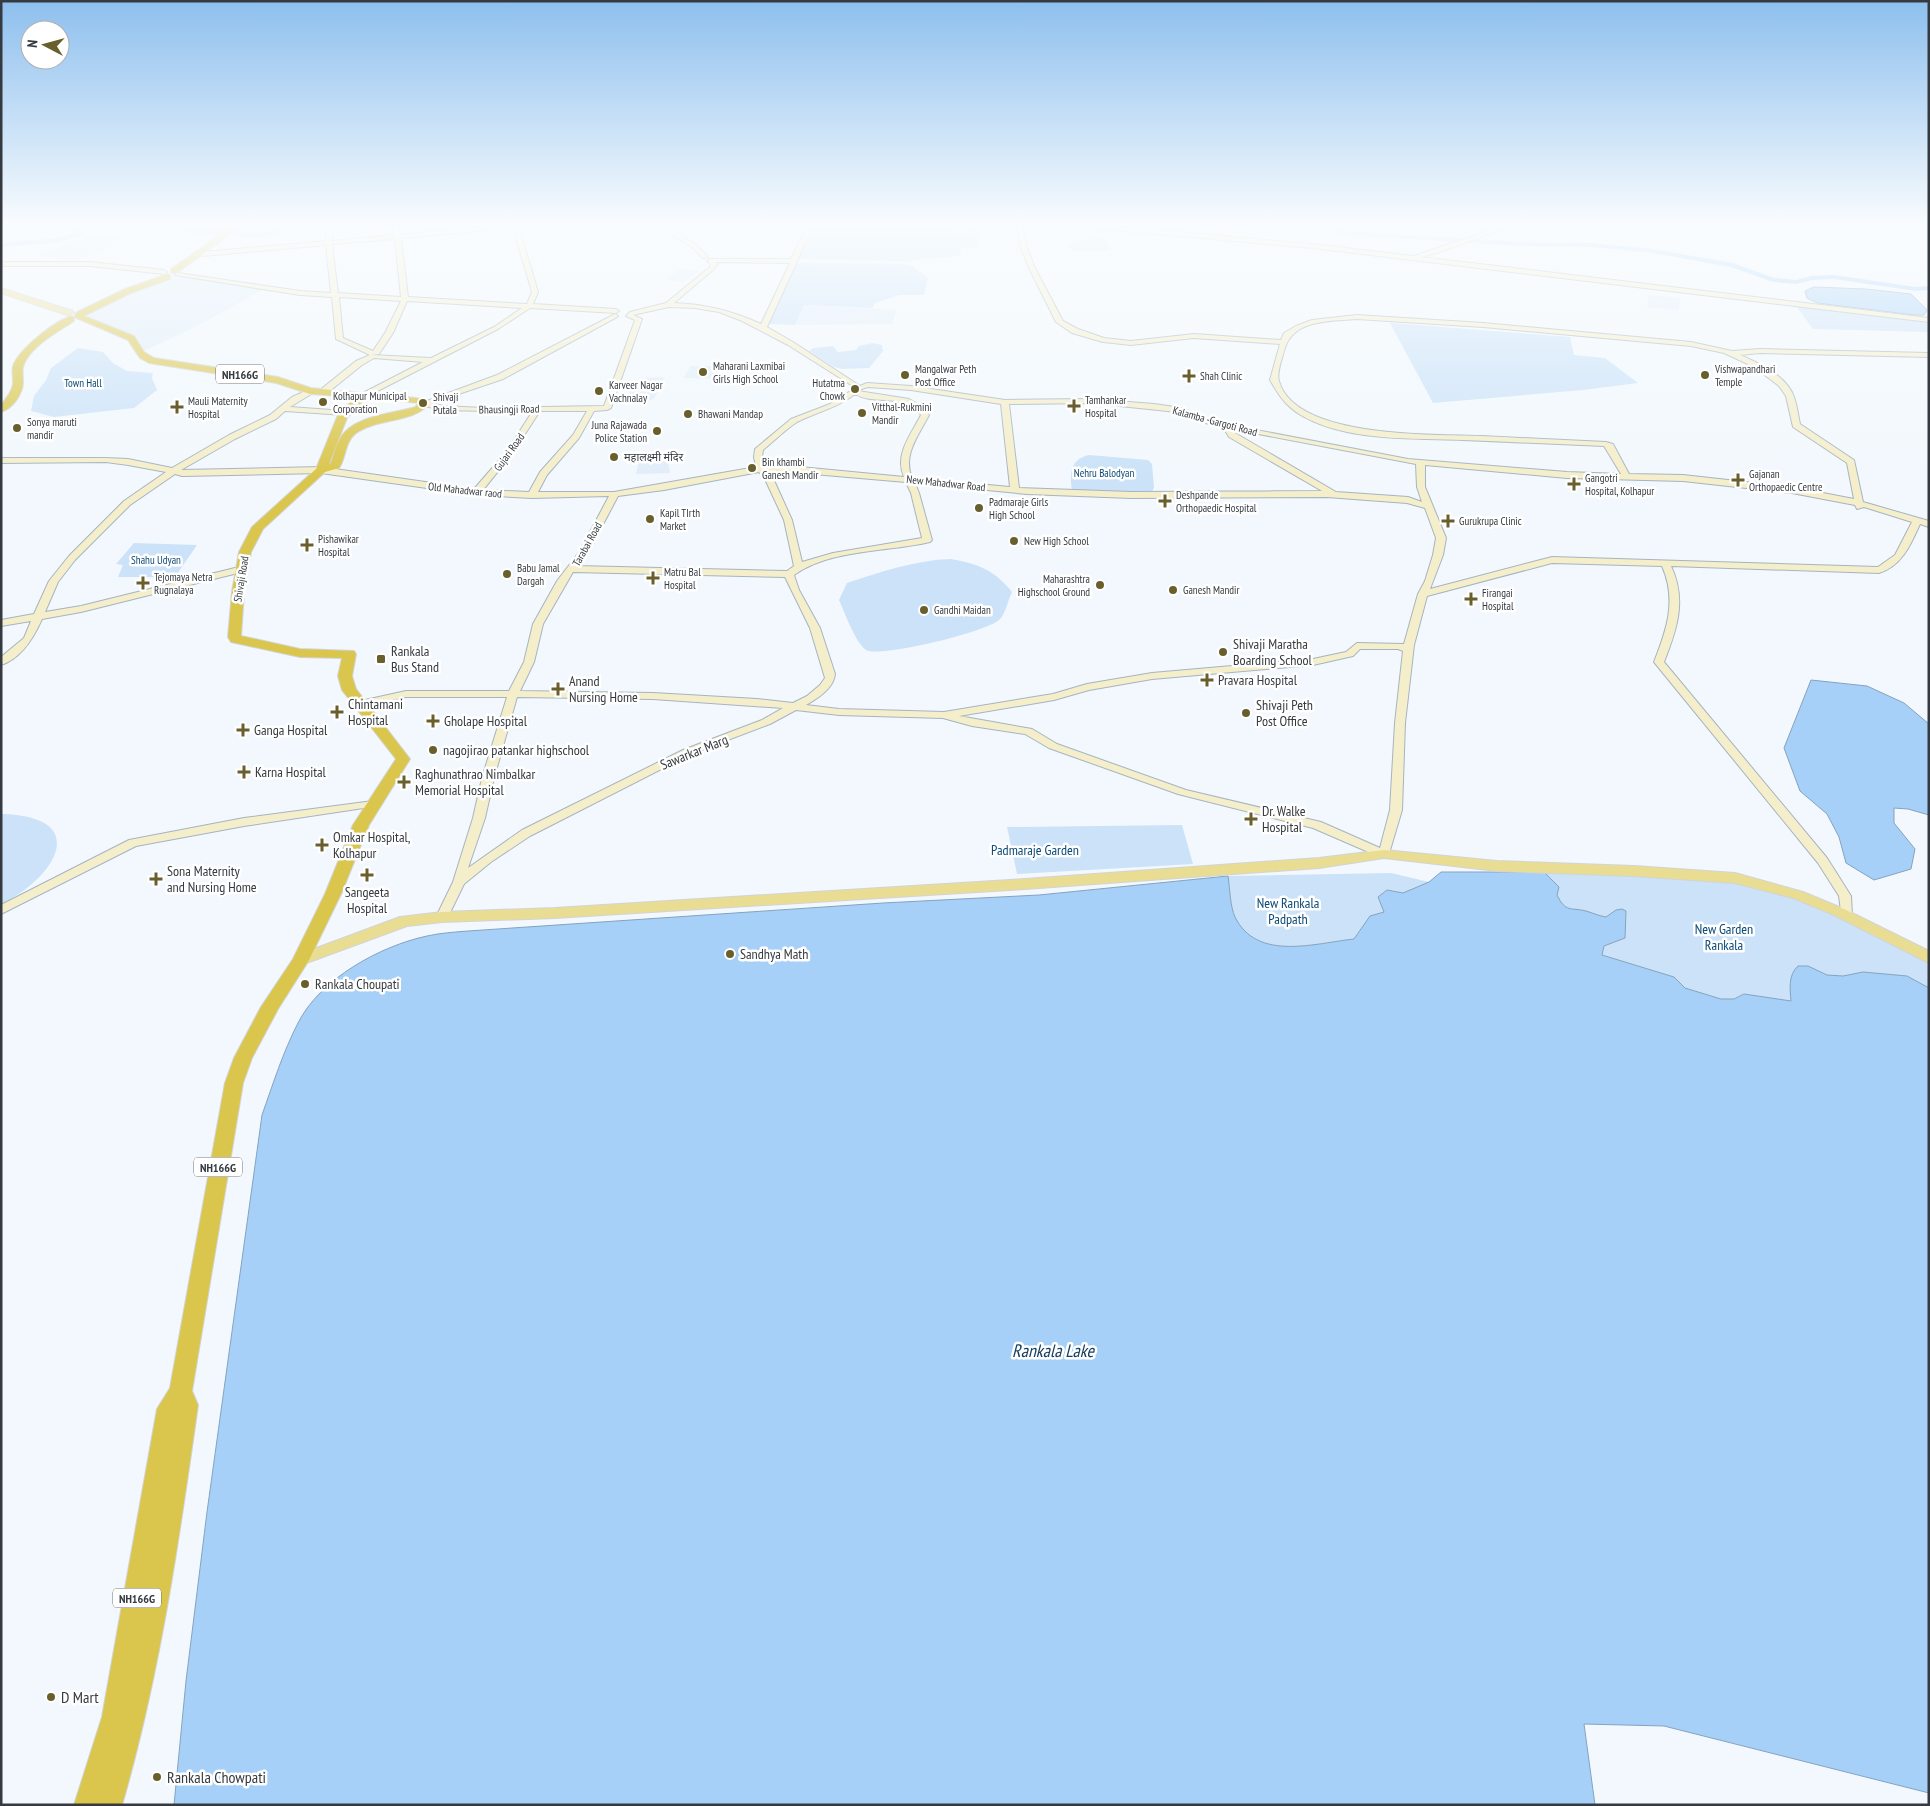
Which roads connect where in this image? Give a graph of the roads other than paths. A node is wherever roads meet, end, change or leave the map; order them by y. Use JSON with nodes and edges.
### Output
{"nodes":[{"id":1,"x":47,"y":308,"type":"edge"},
{"id":2,"x":51,"y":308,"type":"edge"},
{"id":3,"x":90,"y":308,"type":"edge"},
{"id":4,"x":336,"y":308,"type":"edge"},
{"id":5,"x":401,"y":308,"type":"edge"},
{"id":6,"x":526,"y":308,"type":"edge"},
{"id":7,"x":554,"y":308,"type":"edge"},
{"id":8,"x":654,"y":308,"type":"edge"},
{"id":9,"x":700,"y":308,"type":"edge"},
{"id":10,"x":772,"y":308,"type":"edge"},
{"id":11,"x":1053,"y":308,"type":"edge"},
{"id":12,"x":1839,"y":308,"type":"edge"},
{"id":13,"x":616,"y":314,"type":"junction"},
{"id":14,"x":630,"y":314,"type":"junction"},
{"id":15,"x":72,"y":316,"type":"junction"},
{"id":16,"x":1929,"y":319,"type":"edge"},
{"id":17,"x":763,"y":327,"type":"junction"},
{"id":18,"x":1284,"y":342,"type":"junction"},
{"id":19,"x":1733,"y":354,"type":"junction"},
{"id":20,"x":374,"y":355,"type":"junction"},
{"id":21,"x":1929,"y":355,"type":"edge"},
{"id":22,"x":430,"y":360,"type":"junction"},
{"id":23,"x":859,"y":389,"type":"junction"},
{"id":24,"x":310,"y":391,"type":"junction"},
{"id":25,"x":323,"y":392,"type":"junction"},
{"id":26,"x":363,"y":395,"type":"junction"},
{"id":27,"x":1005,"y":402,"type":"junction"},
{"id":28,"x":423,"y":404,"type":"junction"},
{"id":29,"x":1,"y":408,"type":"edge"},
{"id":30,"x":592,"y":408,"type":"junction"},
{"id":31,"x":285,"y":409,"type":"junction"},
{"id":32,"x":537,"y":409,"type":"junction"},
{"id":33,"x":345,"y":413,"type":"junction"},
{"id":34,"x":1226,"y":425,"type":"junction"},
{"id":35,"x":1,"y":461,"type":"edge"},
{"id":36,"x":1420,"y":463,"type":"junction"},
{"id":37,"x":1441,"y":464,"type":"junction"},
{"id":38,"x":761,"y":469,"type":"junction"},
{"id":39,"x":321,"y":470,"type":"junction"},
{"id":40,"x":172,"y":472,"type":"junction"},
{"id":41,"x":1626,"y":476,"type":"junction"},
{"id":42,"x":909,"y":481,"type":"junction"},
{"id":43,"x":1015,"y":489,"type":"junction"},
{"id":44,"x":476,"y":492,"type":"junction"},
{"id":45,"x":532,"y":495,"type":"junction"},
{"id":46,"x":1335,"y":495,"type":"junction"},
{"id":47,"x":613,"y":496,"type":"junction"},
{"id":48,"x":1860,"y":505,"type":"junction"},
{"id":49,"x":1428,"y":506,"type":"junction"},
{"id":50,"x":1916,"y":522,"type":"junction"},
{"id":51,"x":1929,"y":526,"type":"edge"},
{"id":52,"x":1665,"y":563,"type":"junction"},
{"id":53,"x":798,"y":566,"type":"junction"},
{"id":54,"x":243,"y":568,"type":"junction"},
{"id":55,"x":572,"y":569,"type":"junction"},
{"id":56,"x":789,"y":574,"type":"junction"},
{"id":57,"x":1423,"y":594,"type":"junction"},
{"id":58,"x":38,"y":617,"type":"junction"},
{"id":59,"x":1,"y":623,"type":"edge"},
{"id":60,"x":1409,"y":650,"type":"junction"},
{"id":61,"x":1,"y":662,"type":"edge"},
{"id":62,"x":513,"y":694,"type":"junction"},
{"id":63,"x":360,"y":704,"type":"junction"},
{"id":64,"x":793,"y":708,"type":"junction"},
{"id":65,"x":943,"y":715,"type":"junction"},
{"id":66,"x":373,"y":804,"type":"junction"},
{"id":67,"x":1384,"y":854,"type":"junction"},
{"id":68,"x":459,"y":882,"type":"junction"},
{"id":69,"x":1,"y":910,"type":"edge"},
{"id":70,"x":1846,"y":916,"type":"junction"},
{"id":71,"x":442,"y":917,"type":"junction"},
{"id":72,"x":1929,"y":958,"type":"edge"},
{"id":73,"x":301,"y":960,"type":"junction"},
{"id":74,"x":181,"y":1391,"type":"junction"},
{"id":75,"x":88,"y":1805,"type":"edge"},
{"id":76,"x":108,"y":1805,"type":"edge"}],
"edges":[{"from":1,"to":15,"type":"main road"},
{"from":2,"to":15,"type":"main road"},
{"from":3,"to":15,"type":"highway"},
{"from":4,"to":20,"type":"street"},
{"from":5,"to":20,"type":"street"},
{"from":6,"to":22,"type":"street"},
{"from":7,"to":13,"type":"street"},
{"from":8,"to":14,"type":"street"},
{"from":9,"to":17,"type":"street"},
{"from":10,"to":17,"type":"street"},
{"from":11,"to":18,"type":"street"},
{"from":12,"to":16,"type":"street"},
{"from":13,"to":14,"type":"street"},
{"from":13,"to":28,"type":"street","name":"Shivaji Road"},
{"from":14,"to":30,"type":"street","name":"Bhausingji Road"},
{"from":15,"to":24,"type":"highway","number":"NH166G"},
{"from":15,"to":29,"type":"highway"},
{"from":17,"to":23,"type":"street"},
{"from":18,"to":19,"type":"street"},
{"from":18,"to":41,"type":"street"},
{"from":19,"to":21,"type":"street"},
{"from":19,"to":48,"type":"street"},
{"from":20,"to":22,"type":"street"},
{"from":20,"to":25,"type":"street"},
{"from":22,"to":26,"type":"street"},
{"from":23,"to":27,"type":"street","name":"Kalamba -Gargoti Road"},
{"from":23,"to":38,"type":"street"},
{"from":23,"to":42,"type":"street"},
{"from":24,"to":25,"type":"highway","number":"NH166G"},
{"from":24,"to":31,"type":"street"},
{"from":25,"to":26,"type":"highway","number":"NH166G"},
{"from":26,"to":28,"type":"highway","number":"NH166G"},
{"from":26,"to":33,"type":"highway","number":"NH166G"},
{"from":27,"to":34,"type":"street","name":"Kalamba -Gargoti Road"},
{"from":27,"to":43,"type":"street"},
{"from":28,"to":32,"type":"street","name":"Bhausingji Road"},
{"from":28,"to":39,"type":"highway","name":"Shivaji Road","number":"NH166G"},
{"from":30,"to":32,"type":"street","name":"Bhausingji Road"},
{"from":30,"to":45,"type":"street"},
{"from":31,"to":33,"type":"street"},
{"from":31,"to":40,"type":"street"},
{"from":32,"to":44,"type":"street","name":"Gujari Road"},
{"from":33,"to":39,"type":"highway","number":"NH166G"},
{"from":34,"to":36,"type":"street","name":"Kalamba -Gargoti Road"},
{"from":34,"to":46,"type":"street"},
{"from":35,"to":40,"type":"street","name":"Old Mahadwar raod"},
{"from":36,"to":37,"type":"street","name":"Kalamba -Gargoti Road"},
{"from":36,"to":49,"type":"street"},
{"from":37,"to":41,"type":"street","name":"Kalamba -Gargoti Road"},
{"from":37,"to":48,"type":"street","name":"Kalamba -Gargoti Road"},
{"from":38,"to":42,"type":"street","name":"New Mahadwar Road"},
{"from":38,"to":47,"type":"street","name":"Old Mahadwar raod"},
{"from":38,"to":53,"type":"street"},
{"from":39,"to":40,"type":"street","name":"Old Mahadwar raod"},
{"from":39,"to":44,"type":"street","name":"Old Mahadwar raod"},
{"from":39,"to":54,"type":"highway","name":"Shivaji Road","number":"NH166G"},
{"from":40,"to":58,"type":"street"},
{"from":41,"to":48,"type":"street","name":"Kalamba -Gargoti Road"},
{"from":42,"to":43,"type":"street","name":"New Mahadwar Road"},
{"from":42,"to":53,"type":"street"},
{"from":43,"to":46,"type":"street","name":"New Mahadwar Road"},
{"from":44,"to":45,"type":"street","name":"Old Mahadwar raod"},
{"from":45,"to":47,"type":"street","name":"Old Mahadwar raod"},
{"from":46,"to":49,"type":"street","name":"New Mahadwar Road"},
{"from":47,"to":55,"type":"street","name":"Tarabai Road"},
{"from":48,"to":50,"type":"street","name":"Kalamba -Gargoti Road"},
{"from":49,"to":57,"type":"street"},
{"from":50,"to":51,"type":"street","name":"Kalamba -Gargoti Road"},
{"from":50,"to":52,"type":"street"},
{"from":52,"to":57,"type":"street"},
{"from":52,"to":70,"type":"street"},
{"from":53,"to":56,"type":"street"},
{"from":54,"to":58,"type":"street"},
{"from":54,"to":63,"type":"highway","name":"Shivaji Road","number":"NH166G"},
{"from":55,"to":56,"type":"street"},
{"from":55,"to":62,"type":"street","name":"Tarabai Road"},
{"from":56,"to":64,"type":"street","name":"Sawarkar Marg"},
{"from":57,"to":60,"type":"street"},
{"from":58,"to":59,"type":"street"},
{"from":58,"to":61,"type":"street"},
{"from":60,"to":65,"type":"street"},
{"from":60,"to":67,"type":"street"},
{"from":62,"to":63,"type":"street"},
{"from":62,"to":64,"type":"street"},
{"from":62,"to":68,"type":"street","name":"Tarabai Road"},
{"from":63,"to":66,"type":"highway","number":"NH166G"},
{"from":64,"to":65,"type":"street"},
{"from":64,"to":68,"type":"street","name":"Sawarkar Marg"},
{"from":65,"to":67,"type":"street"},
{"from":66,"to":69,"type":"street"},
{"from":66,"to":73,"type":"highway","number":"NH166G"},
{"from":67,"to":70,"type":"main road"},
{"from":67,"to":71,"type":"main road"},
{"from":68,"to":71,"type":"street","name":"Tarabai Road"},
{"from":70,"to":72,"type":"main road"},
{"from":71,"to":73,"type":"main road"},
{"from":73,"to":74,"type":"highway","number":"NH166G"},
{"from":74,"to":75,"type":"highway","number":"NH166G"},
{"from":74,"to":76,"type":"highway","number":"NH166G"}]}
